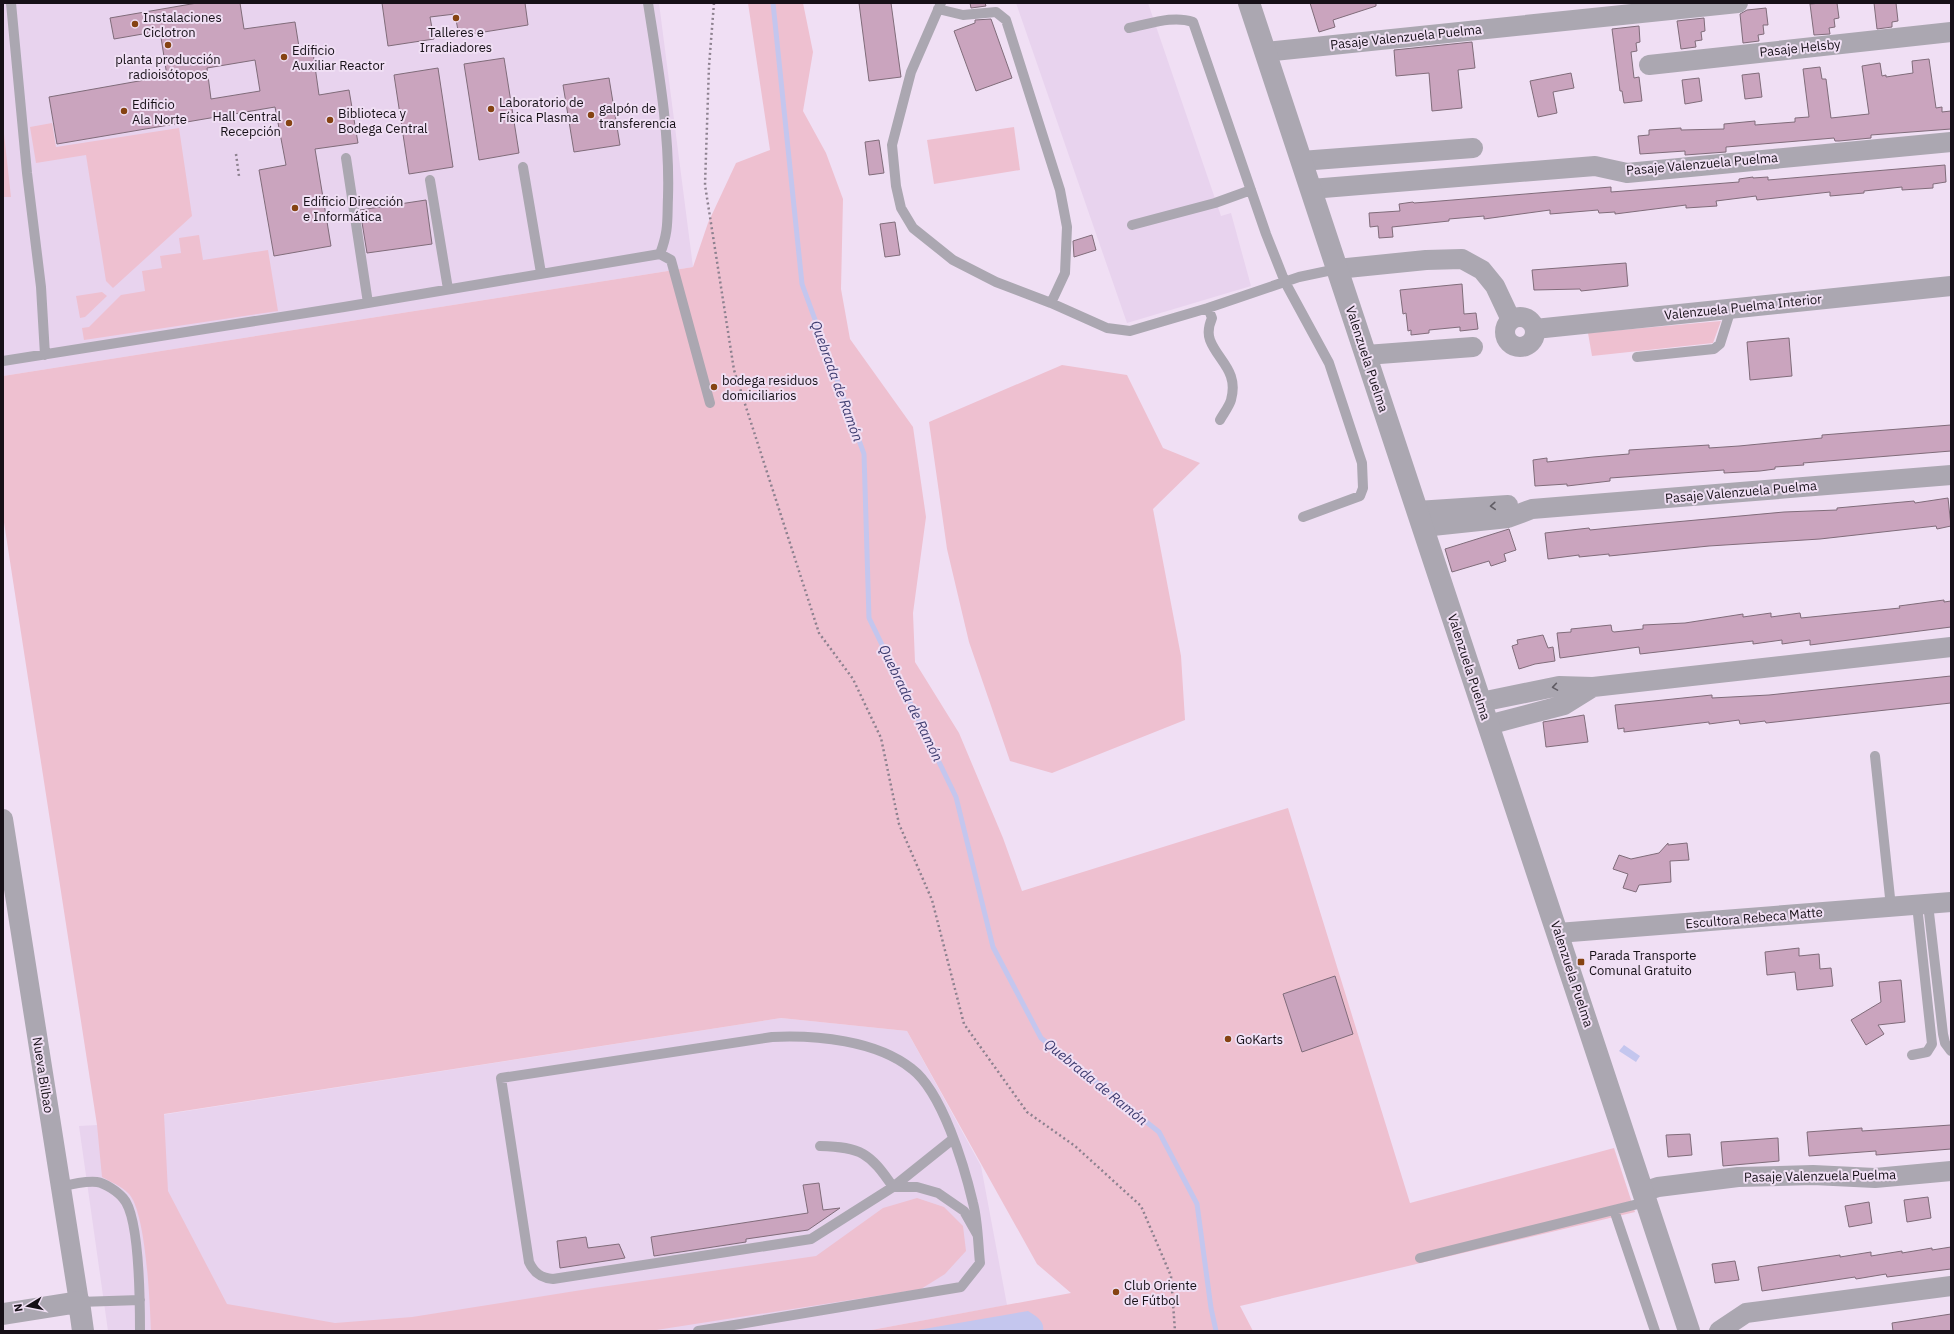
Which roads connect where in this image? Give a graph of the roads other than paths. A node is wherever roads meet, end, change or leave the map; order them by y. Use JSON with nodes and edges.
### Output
{"nodes":[{"id":1,"x":11,"y":3,"type":"edge"},
{"id":2,"x":648,"y":3,"type":"edge"},
{"id":3,"x":1249,"y":3,"type":"edge"},
{"id":4,"x":1738,"y":3,"type":"edge"},
{"id":5,"x":939,"y":6,"type":"edge"},
{"id":6,"x":1129,"y":28,"type":"dead end"},
{"id":7,"x":1951,"y":32,"type":"edge"},
{"id":8,"x":1265,"y":52,"type":"junction"},
{"id":9,"x":1648,"y":65,"type":"dead end"},
{"id":10,"x":1951,"y":142,"type":"edge"},
{"id":11,"x":1473,"y":148,"type":"dead end"},
{"id":12,"x":346,"y":158,"type":"dead end"},
{"id":13,"x":1301,"y":160,"type":"junction"},
{"id":14,"x":523,"y":167,"type":"dead end"},
{"id":15,"x":430,"y":180,"type":"dead end"},
{"id":16,"x":1311,"y":189,"type":"junction"},
{"id":17,"x":1251,"y":190,"type":"junction"},
{"id":18,"x":1132,"y":225,"type":"dead end"},
{"id":19,"x":660,"y":254,"type":"junction"},
{"id":20,"x":1337,"y":269,"type":"junction"},
{"id":21,"x":540,"y":273,"type":"junction"},
{"id":22,"x":1285,"y":282,"type":"junction"},
{"id":23,"x":1951,"y":286,"type":"edge"},
{"id":24,"x":448,"y":289,"type":"junction"},
{"id":25,"x":368,"y":303,"type":"junction"},
{"id":26,"x":1051,"y":303,"type":"junction"},
{"id":27,"x":1208,"y":308,"type":"junction"},
{"id":28,"x":1731,"y":309,"type":"junction"},
{"id":29,"x":1473,"y":347,"type":"dead end"},
{"id":30,"x":45,"y":355,"type":"junction"},
{"id":31,"x":1366,"y":355,"type":"junction"},
{"id":32,"x":1637,"y":357,"type":"dead end"},
{"id":33,"x":3,"y":361,"type":"edge"},
{"id":34,"x":710,"y":403,"type":"dead end"},
{"id":35,"x":1220,"y":420,"type":"dead end"},
{"id":36,"x":1951,"y":474,"type":"edge"},
{"id":37,"x":1303,"y":517,"type":"dead end"},
{"id":38,"x":1420,"y":519,"type":"junction"},
{"id":39,"x":1951,"y":647,"type":"edge"},
{"id":40,"x":1593,"y":687,"type":"junction"},
{"id":41,"x":1481,"y":702,"type":"junction"},
{"id":42,"x":1488,"y":725,"type":"junction"},
{"id":43,"x":1876,"y":756,"type":"dead end"},
{"id":44,"x":3,"y":820,"type":"edge"},
{"id":45,"x":1951,"y":902,"type":"edge"},
{"id":46,"x":1922,"y":904,"type":"junction"},
{"id":47,"x":1892,"y":907,"type":"junction"},
{"id":48,"x":1558,"y":933,"type":"junction"},
{"id":49,"x":1951,"y":1051,"type":"edge"},
{"id":50,"x":1912,"y":1055,"type":"dead end"},
{"id":51,"x":953,"y":1139,"type":"junction"},
{"id":52,"x":820,"y":1146,"type":"dead end"},
{"id":53,"x":1951,"y":1171,"type":"edge"},
{"id":54,"x":61,"y":1187,"type":"junction"},
{"id":55,"x":893,"y":1187,"type":"junction"},
{"id":56,"x":1645,"y":1197,"type":"junction"},
{"id":57,"x":1614,"y":1210,"type":"junction"},
{"id":58,"x":976,"y":1234,"type":"junction"},
{"id":59,"x":1420,"y":1258,"type":"dead end"},
{"id":60,"x":1951,"y":1286,"type":"edge"},
{"id":61,"x":140,"y":1300,"type":"junction"},
{"id":62,"x":79,"y":1302,"type":"junction"},
{"id":63,"x":3,"y":1314,"type":"edge"},
{"id":64,"x":83,"y":1331,"type":"edge"},
{"id":65,"x":140,"y":1331,"type":"edge"},
{"id":66,"x":698,"y":1331,"type":"edge"},
{"id":67,"x":1655,"y":1331,"type":"edge"},
{"id":68,"x":1689,"y":1331,"type":"edge"},
{"id":69,"x":1719,"y":1331,"type":"edge"}],
"edges":[{"from":1,"to":30,"type":"lane"},
{"from":2,"to":19,"type":"lane"},
{"from":3,"to":8,"type":"street","name":"Valenzuela Puelma"},
{"from":4,"to":8,"type":"street","name":"Pasaje Valenzuela Puelma"},
{"from":5,"to":26,"type":"lane"},
{"from":5,"to":26,"type":"lane"},
{"from":6,"to":17,"type":"lane"},
{"from":7,"to":9,"type":"street","name":"Pasaje Helsby"},
{"from":8,"to":13,"type":"street","name":"Valenzuela Puelma"},
{"from":10,"to":16,"type":"street","name":"Pasaje Valenzuela Puelma"},
{"from":11,"to":13,"type":"street"},
{"from":12,"to":25,"type":"lane"},
{"from":13,"to":16,"type":"street","name":"Valenzuela Puelma"},
{"from":14,"to":21,"type":"lane"},
{"from":15,"to":24,"type":"lane"},
{"from":16,"to":20,"type":"street","name":"Valenzuela Puelma"},
{"from":17,"to":18,"type":"lane"},
{"from":17,"to":22,"type":"lane"},
{"from":19,"to":21,"type":"lane"},
{"from":19,"to":34,"type":"lane"},
{"from":20,"to":22,"type":"lane"},
{"from":20,"to":28,"type":"street","name":"Valenzuela Puelma Interior"},
{"from":20,"to":31,"type":"street","name":"Valenzuela Puelma"},
{"from":21,"to":24,"type":"lane"},
{"from":22,"to":27,"type":"lane"},
{"from":22,"to":37,"type":"lane"},
{"from":23,"to":28,"type":"street","name":"Valenzuela Puelma Interior"},
{"from":24,"to":25,"type":"lane"},
{"from":25,"to":30,"type":"lane"},
{"from":26,"to":27,"type":"lane"},
{"from":27,"to":35,"type":"lane"},
{"from":28,"to":32,"type":"lane"},
{"from":29,"to":31,"type":"street"},
{"from":30,"to":33,"type":"lane"},
{"from":31,"to":38,"type":"street","name":"Valenzuela Puelma"},
{"from":36,"to":38,"type":"street","name":"Pasaje Valenzuela Puelma"},
{"from":38,"to":41,"type":"street","name":"Valenzuela Puelma"},
{"from":39,"to":40,"type":"street"},
{"from":40,"to":41,"type":"street","one_way":true},
{"from":40,"to":42,"type":"street"},
{"from":41,"to":42,"type":"street","name":"Valenzuela Puelma"},
{"from":42,"to":48,"type":"street","name":"Valenzuela Puelma"},
{"from":43,"to":47,"type":"lane"},
{"from":44,"to":54,"type":"street","name":"Nueva Bilbao"},
{"from":45,"to":46,"type":"street","name":"Escultora Rebeca Matte"},
{"from":46,"to":47,"type":"street","name":"Escultora Rebeca Matte"},
{"from":46,"to":49,"type":"lane"},
{"from":46,"to":50,"type":"lane"},
{"from":47,"to":48,"type":"street","name":"Escultora Rebeca Matte"},
{"from":48,"to":56,"type":"street","name":"Valenzuela Puelma"},
{"from":51,"to":55,"type":"lane"},
{"from":51,"to":55,"type":"lane"},
{"from":51,"to":58,"type":"lane"},
{"from":52,"to":55,"type":"lane"},
{"from":53,"to":56,"type":"street","name":"Pasaje Valenzuela Puelma"},
{"from":54,"to":61,"type":"lane"},
{"from":54,"to":62,"type":"street","name":"Nueva Bilbao"},
{"from":55,"to":58,"type":"lane"},
{"from":56,"to":57,"type":"lane"},
{"from":56,"to":68,"type":"street","name":"Valenzuela Puelma"},
{"from":57,"to":59,"type":"lane"},
{"from":57,"to":67,"type":"lane"},
{"from":58,"to":66,"type":"lane"},
{"from":60,"to":69,"type":"street"},
{"from":61,"to":62,"type":"lane"},
{"from":61,"to":65,"type":"lane"},
{"from":62,"to":63,"type":"street"},
{"from":62,"to":64,"type":"street","name":"Nueva Bilbao"}]}
